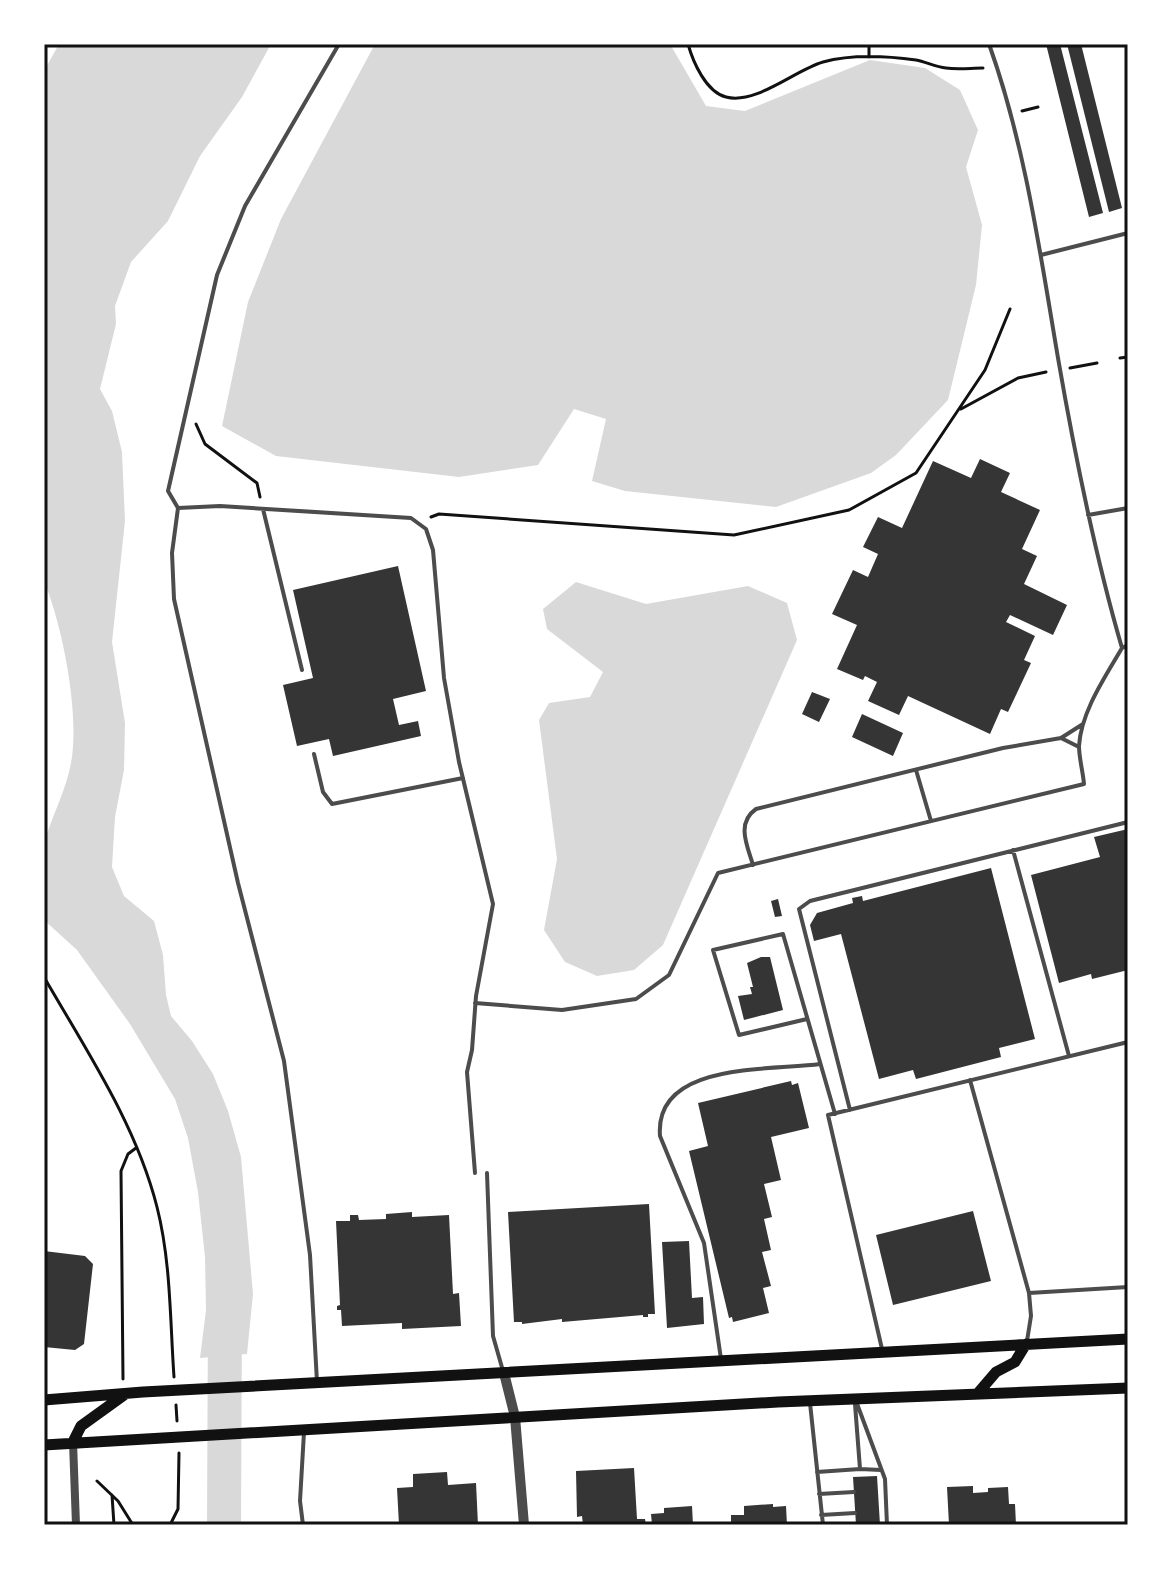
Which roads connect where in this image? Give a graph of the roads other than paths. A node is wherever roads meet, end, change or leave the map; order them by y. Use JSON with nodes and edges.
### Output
{"nodes":[{"id":1,"x":339,"y":44,"type":"edge"},
{"id":2,"x":989,"y":44,"type":"edge"},
{"id":3,"x":1128,"y":233,"type":"edge"},
{"id":4,"x":1041,"y":255,"type":"junction"},
{"id":5,"x":178,"y":508,"type":"junction"},
{"id":6,"x":1128,"y":508,"type":"edge"},
{"id":7,"x":263,"y":509,"type":"junction"},
{"id":8,"x":1088,"y":515,"type":"junction"},
{"id":9,"x":1126,"y":647,"type":"edge"},
{"id":10,"x":302,"y":670,"type":"dead end"},
{"id":11,"x":1084,"y":724,"type":"junction"},
{"id":12,"x":1061,"y":738,"type":"junction"},
{"id":13,"x":1079,"y":747,"type":"junction"},
{"id":14,"x":314,"y":754,"type":"dead end"},
{"id":15,"x":916,"y":770,"type":"junction"},
{"id":16,"x":463,"y":778,"type":"junction"},
{"id":17,"x":932,"y":822,"type":"junction"},
{"id":18,"x":1128,"y":822,"type":"edge"},
{"id":19,"x":1013,"y":850,"type":"junction"},
{"id":20,"x":753,"y":865,"type":"junction"},
{"id":21,"x":475,"y":1003,"type":"junction"},
{"id":22,"x":807,"y":1019,"type":"junction"},
{"id":23,"x":1128,"y":1042,"type":"edge"},
{"id":24,"x":1069,"y":1056,"type":"junction"},
{"id":25,"x":820,"y":1064,"type":"junction"},
{"id":26,"x":970,"y":1080,"type":"junction"},
{"id":27,"x":850,"y":1110,"type":"junction"},
{"id":28,"x":835,"y":1114,"type":"junction"},
{"id":29,"x":475,"y":1173,"type":"dead end"},
{"id":30,"x":487,"y":1173,"type":"dead end"},
{"id":31,"x":1128,"y":1287,"type":"edge"},
{"id":32,"x":1029,"y":1293,"type":"junction"},
{"id":33,"x":1128,"y":1339,"type":"edge"},
{"id":34,"x":1026,"y":1344,"type":"junction"},
{"id":35,"x":883,"y":1352,"type":"junction"},
{"id":36,"x":721,"y":1361,"type":"junction"},
{"id":37,"x":504,"y":1373,"type":"junction"},
{"id":38,"x":317,"y":1383,"type":"junction"},
{"id":39,"x":1128,"y":1388,"type":"edge"},
{"id":40,"x":978,"y":1393,"type":"junction"},
{"id":41,"x":125,"y":1394,"type":"junction"},
{"id":42,"x":855,"y":1399,"type":"junction"},
{"id":43,"x":44,"y":1400,"type":"edge"},
{"id":44,"x":810,"y":1401,"type":"junction"},
{"id":45,"x":515,"y":1417,"type":"junction"},
{"id":46,"x":305,"y":1430,"type":"junction"},
{"id":47,"x":73,"y":1442,"type":"junction"},
{"id":48,"x":44,"y":1445,"type":"edge"},
{"id":49,"x":860,"y":1469,"type":"junction"},
{"id":50,"x":881,"y":1470,"type":"junction"},
{"id":51,"x":817,"y":1472,"type":"junction"},
{"id":52,"x":885,"y":1491,"type":"junction"},
{"id":53,"x":854,"y":1492,"type":"dead end"},
{"id":54,"x":878,"y":1492,"type":"dead end"},
{"id":55,"x":819,"y":1494,"type":"junction"},
{"id":56,"x":879,"y":1511,"type":"dead end"},
{"id":57,"x":886,"y":1511,"type":"junction"},
{"id":58,"x":855,"y":1513,"type":"dead end"},
{"id":59,"x":821,"y":1515,"type":"junction"},
{"id":60,"x":76,"y":1525,"type":"edge"},
{"id":61,"x":303,"y":1525,"type":"edge"},
{"id":62,"x":524,"y":1525,"type":"edge"},
{"id":63,"x":823,"y":1525,"type":"edge"},
{"id":64,"x":887,"y":1525,"type":"edge"}],
"edges":[{"from":1,"to":5,"type":"lane"},
{"from":2,"to":4,"type":"lane"},
{"from":3,"to":4,"type":"lane"},
{"from":4,"to":8,"type":"lane"},
{"from":5,"to":7,"type":"lane"},
{"from":5,"to":38,"type":"lane"},
{"from":6,"to":8,"type":"lane"},
{"from":7,"to":10,"type":"lane"},
{"from":7,"to":16,"type":"lane"},
{"from":8,"to":9,"type":"lane"},
{"from":9,"to":11,"type":"lane"},
{"from":11,"to":12,"type":"lane"},
{"from":11,"to":13,"type":"lane"},
{"from":12,"to":13,"type":"lane"},
{"from":12,"to":15,"type":"lane"},
{"from":13,"to":17,"type":"lane"},
{"from":14,"to":16,"type":"lane"},
{"from":15,"to":17,"type":"lane"},
{"from":15,"to":20,"type":"lane"},
{"from":16,"to":21,"type":"lane"},
{"from":17,"to":20,"type":"lane"},
{"from":18,"to":19,"type":"lane"},
{"from":19,"to":24,"type":"lane"},
{"from":19,"to":27,"type":"lane"},
{"from":20,"to":21,"type":"lane"},
{"from":21,"to":29,"type":"lane"},
{"from":22,"to":22,"type":"lane"},
{"from":22,"to":25,"type":"lane"},
{"from":23,"to":24,"type":"lane"},
{"from":24,"to":26,"type":"lane"},
{"from":25,"to":28,"type":"lane"},
{"from":25,"to":36,"type":"lane"},
{"from":26,"to":27,"type":"lane"},
{"from":26,"to":32,"type":"lane"},
{"from":27,"to":28,"type":"lane"},
{"from":28,"to":35,"type":"lane"},
{"from":30,"to":37,"type":"lane"},
{"from":31,"to":32,"type":"lane"},
{"from":32,"to":34,"type":"lane"},
{"from":33,"to":34,"type":"main road"},
{"from":34,"to":35,"type":"main road"},
{"from":34,"to":40,"type":"main road"},
{"from":35,"to":36,"type":"main road"},
{"from":36,"to":37,"type":"main road"},
{"from":37,"to":38,"type":"main road"},
{"from":37,"to":45,"type":"street"},
{"from":38,"to":41,"type":"main road"},
{"from":39,"to":40,"type":"main road"},
{"from":40,"to":42,"type":"main road"},
{"from":41,"to":43,"type":"main road"},
{"from":41,"to":47,"type":"main road"},
{"from":42,"to":44,"type":"main road"},
{"from":42,"to":49,"type":"lane"},
{"from":42,"to":50,"type":"lane"},
{"from":44,"to":45,"type":"main road"},
{"from":44,"to":51,"type":"lane"},
{"from":45,"to":46,"type":"main road"},
{"from":45,"to":62,"type":"street"},
{"from":46,"to":47,"type":"main road"},
{"from":46,"to":61,"type":"lane"},
{"from":47,"to":48,"type":"main road"},
{"from":47,"to":60,"type":"street"},
{"from":49,"to":50,"type":"lane"},
{"from":49,"to":51,"type":"lane"},
{"from":50,"to":52,"type":"lane"},
{"from":51,"to":55,"type":"lane"},
{"from":52,"to":54,"type":"lane"},
{"from":52,"to":57,"type":"lane"},
{"from":53,"to":55,"type":"lane"},
{"from":55,"to":59,"type":"lane"},
{"from":56,"to":57,"type":"lane"},
{"from":57,"to":64,"type":"lane"},
{"from":58,"to":59,"type":"lane"},
{"from":59,"to":63,"type":"lane"}]}
